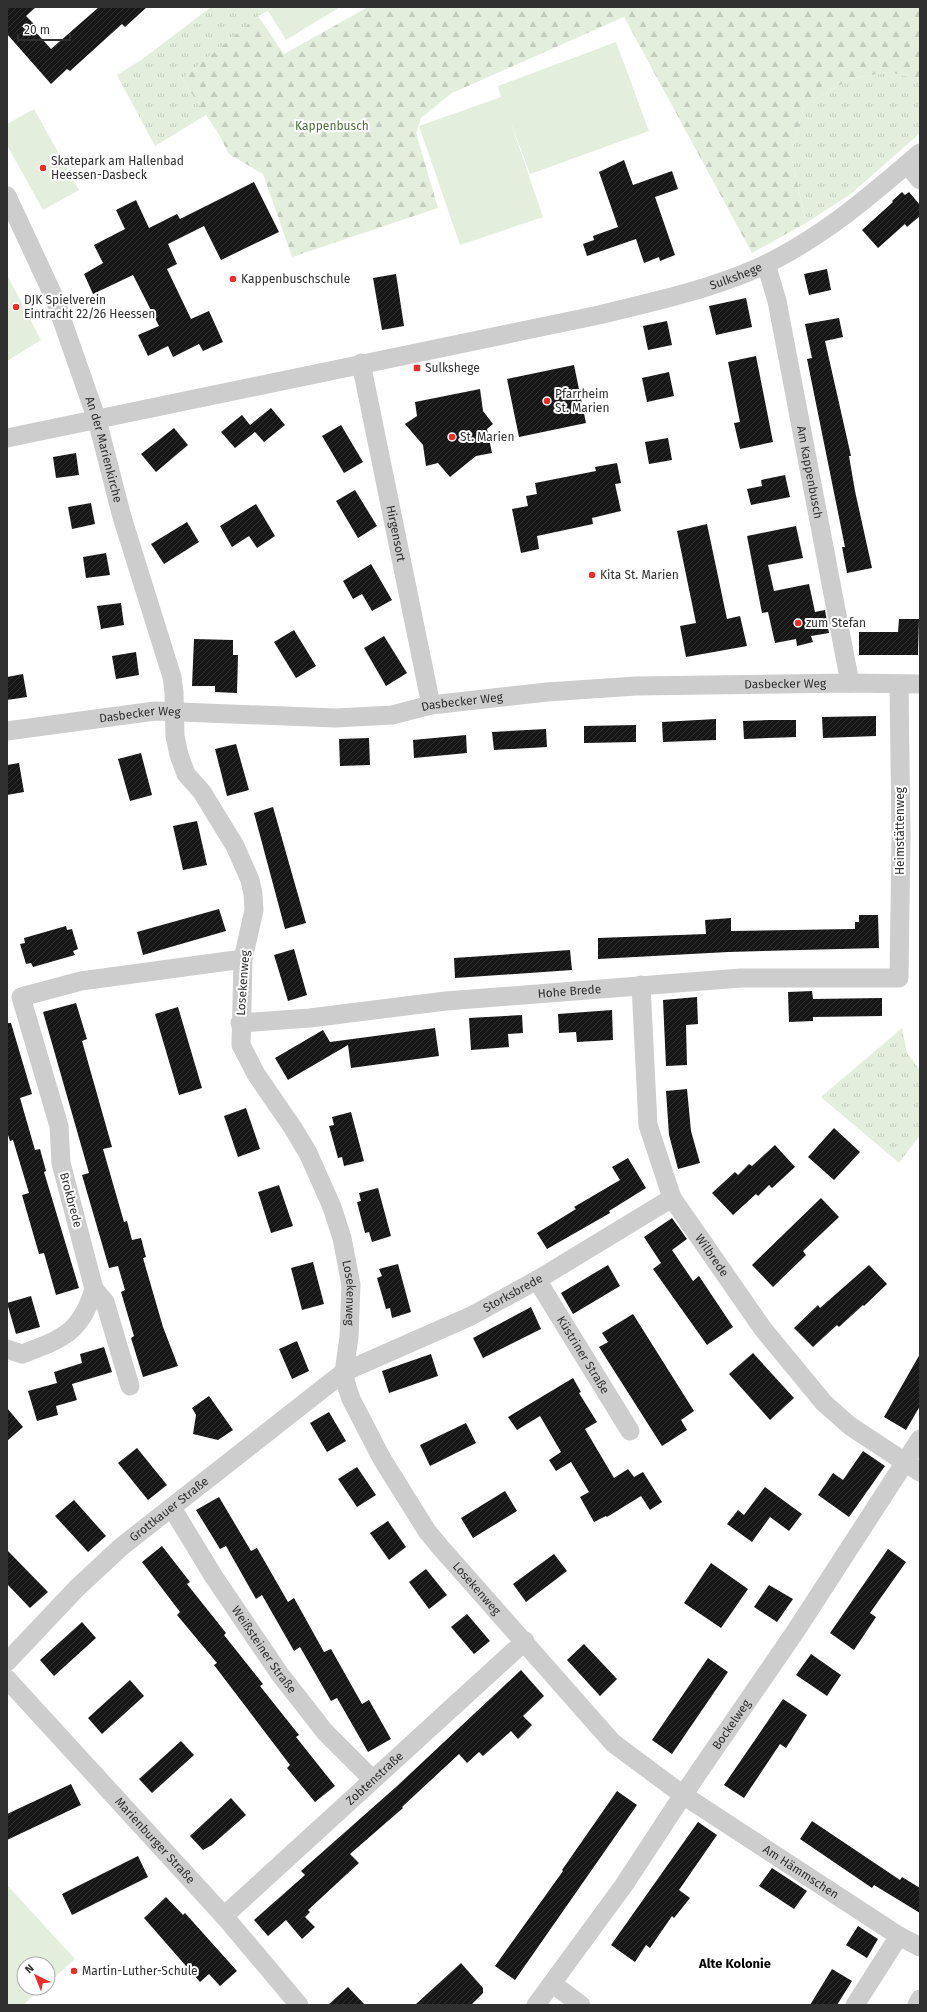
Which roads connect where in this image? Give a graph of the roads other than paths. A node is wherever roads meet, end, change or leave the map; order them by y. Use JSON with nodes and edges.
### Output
{"nodes":[{"id":1,"x":914,"y":159,"type":"edge"},
{"id":2,"x":920,"y":180,"type":"edge"},
{"id":3,"x":7,"y":196,"type":"edge"},
{"id":4,"x":766,"y":264,"type":"junction"},
{"id":5,"x":361,"y":363,"type":"junction"},
{"id":6,"x":97,"y":420,"type":"junction"},
{"id":7,"x":7,"y":438,"type":"edge"},
{"id":8,"x":850,"y":683,"type":"junction"},
{"id":9,"x":899,"y":684,"type":"junction"},
{"id":10,"x":920,"y":684,"type":"edge"},
{"id":11,"x":431,"y":704,"type":"junction"},
{"id":12,"x":174,"y":711,"type":"junction"},
{"id":13,"x":7,"y":731,"type":"edge"},
{"id":14,"x":243,"y":959,"type":"junction"},
{"id":15,"x":899,"y":978,"type":"joint"},
{"id":16,"x":642,"y":985,"type":"junction"},
{"id":17,"x":14,"y":999,"type":"edge"},
{"id":18,"x":240,"y":1023,"type":"junction"},
{"id":19,"x":672,"y":1198,"type":"junction"},
{"id":20,"x":537,"y":1280,"type":"junction"},
{"id":21,"x":94,"y":1289,"type":"junction"},
{"id":22,"x":7,"y":1348,"type":"edge"},
{"id":23,"x":344,"y":1372,"type":"junction"},
{"id":24,"x":130,"y":1386,"type":"dead end"},
{"id":25,"x":630,"y":1430,"type":"dead end"},
{"id":26,"x":920,"y":1439,"type":"edge"},
{"id":27,"x":913,"y":1467,"type":"edge"},
{"id":28,"x":172,"y":1508,"type":"junction"},
{"id":29,"x":525,"y":1641,"type":"junction"},
{"id":30,"x":7,"y":1662,"type":"edge"},
{"id":31,"x":7,"y":1679,"type":"edge"},
{"id":32,"x":372,"y":1779,"type":"junction"},
{"id":33,"x":683,"y":1795,"type":"junction"},
{"id":34,"x":224,"y":1916,"type":"junction"},
{"id":35,"x":899,"y":1936,"type":"junction"},
{"id":36,"x":920,"y":1947,"type":"edge"},
{"id":37,"x":553,"y":1984,"type":"junction"},
{"id":38,"x":920,"y":1999,"type":"edge"},
{"id":39,"x":299,"y":2005,"type":"edge"},
{"id":40,"x":536,"y":2005,"type":"edge"},
{"id":41,"x":581,"y":2005,"type":"edge"},
{"id":42,"x":855,"y":2005,"type":"edge"},
{"id":43,"x":917,"y":2005,"type":"edge"}],
"edges":[{"from":1,"to":2,"type":"street"},
{"from":1,"to":4,"type":"street","name":"Sulkshege"},
{"from":3,"to":6,"type":"street","name":"An der Marienkirche"},
{"from":4,"to":5,"type":"street","name":"Sulkshege"},
{"from":4,"to":8,"type":"street","name":"Am Kappenbusch"},
{"from":5,"to":6,"type":"street","name":"Sulkshege"},
{"from":5,"to":11,"type":"street","name":"Hirgensort"},
{"from":6,"to":7,"type":"street","name":"Sulkshege"},
{"from":6,"to":12,"type":"street","name":"An der Marienkirche"},
{"from":8,"to":9,"type":"street","name":"Dasbecker Weg"},
{"from":8,"to":11,"type":"street","name":"Dasbecker Weg"},
{"from":9,"to":10,"type":"street","name":"Dasbecker Weg"},
{"from":9,"to":15,"type":"street","name":"Heimstättenweg"},
{"from":11,"to":12,"type":"street","name":"Dasbecker Weg"},
{"from":12,"to":13,"type":"street","name":"Dasbecker Weg"},
{"from":12,"to":14,"type":"street","name":"Losekenweg"},
{"from":14,"to":17,"type":"street","name":"Brokbrede"},
{"from":14,"to":18,"type":"street","name":"Losekenweg"},
{"from":15,"to":16,"type":"street","name":"Hohe Brede"},
{"from":16,"to":18,"type":"street","name":"Hohe Brede"},
{"from":16,"to":19,"type":"street","name":"Wilbrede"},
{"from":17,"to":21,"type":"street","name":"Brokbrede"},
{"from":18,"to":23,"type":"street","name":"Losekenweg"},
{"from":19,"to":20,"type":"street","name":"Storksbrede"},
{"from":19,"to":27,"type":"street","name":"Wilbrede"},
{"from":20,"to":23,"type":"street","name":"Storksbrede"},
{"from":20,"to":25,"type":"street","name":"Küstriner Straße"},
{"from":21,"to":22,"type":"street"},
{"from":21,"to":24,"type":"street"},
{"from":23,"to":28,"type":"street","name":"Grottkauer Straße"},
{"from":23,"to":29,"type":"street","name":"Losekenweg"},
{"from":26,"to":27,"type":"street","name":"Bockelweg"},
{"from":27,"to":33,"type":"street","name":"Bockelweg"},
{"from":28,"to":30,"type":"street","name":"Grottkauer Straße"},
{"from":28,"to":32,"type":"street","name":"Weißsteiner Straße"},
{"from":29,"to":32,"type":"street","name":"Zobtenstraße"},
{"from":29,"to":33,"type":"street","name":"Losekenweg"},
{"from":31,"to":34,"type":"street","name":"Marienburger Straße"},
{"from":32,"to":34,"type":"street","name":"Zobtenstraße"},
{"from":33,"to":35,"type":"street","name":"Am Hämmschen"},
{"from":33,"to":37,"type":"street","name":"Bockelweg"},
{"from":34,"to":39,"type":"street","name":"Marienburger Straße"},
{"from":35,"to":36,"type":"street","name":"Am Hämmschen"},
{"from":35,"to":42,"type":"street"},
{"from":37,"to":40,"type":"street","name":"Bockelweg"},
{"from":37,"to":41,"type":"street"},
{"from":38,"to":43,"type":"street"}]}
